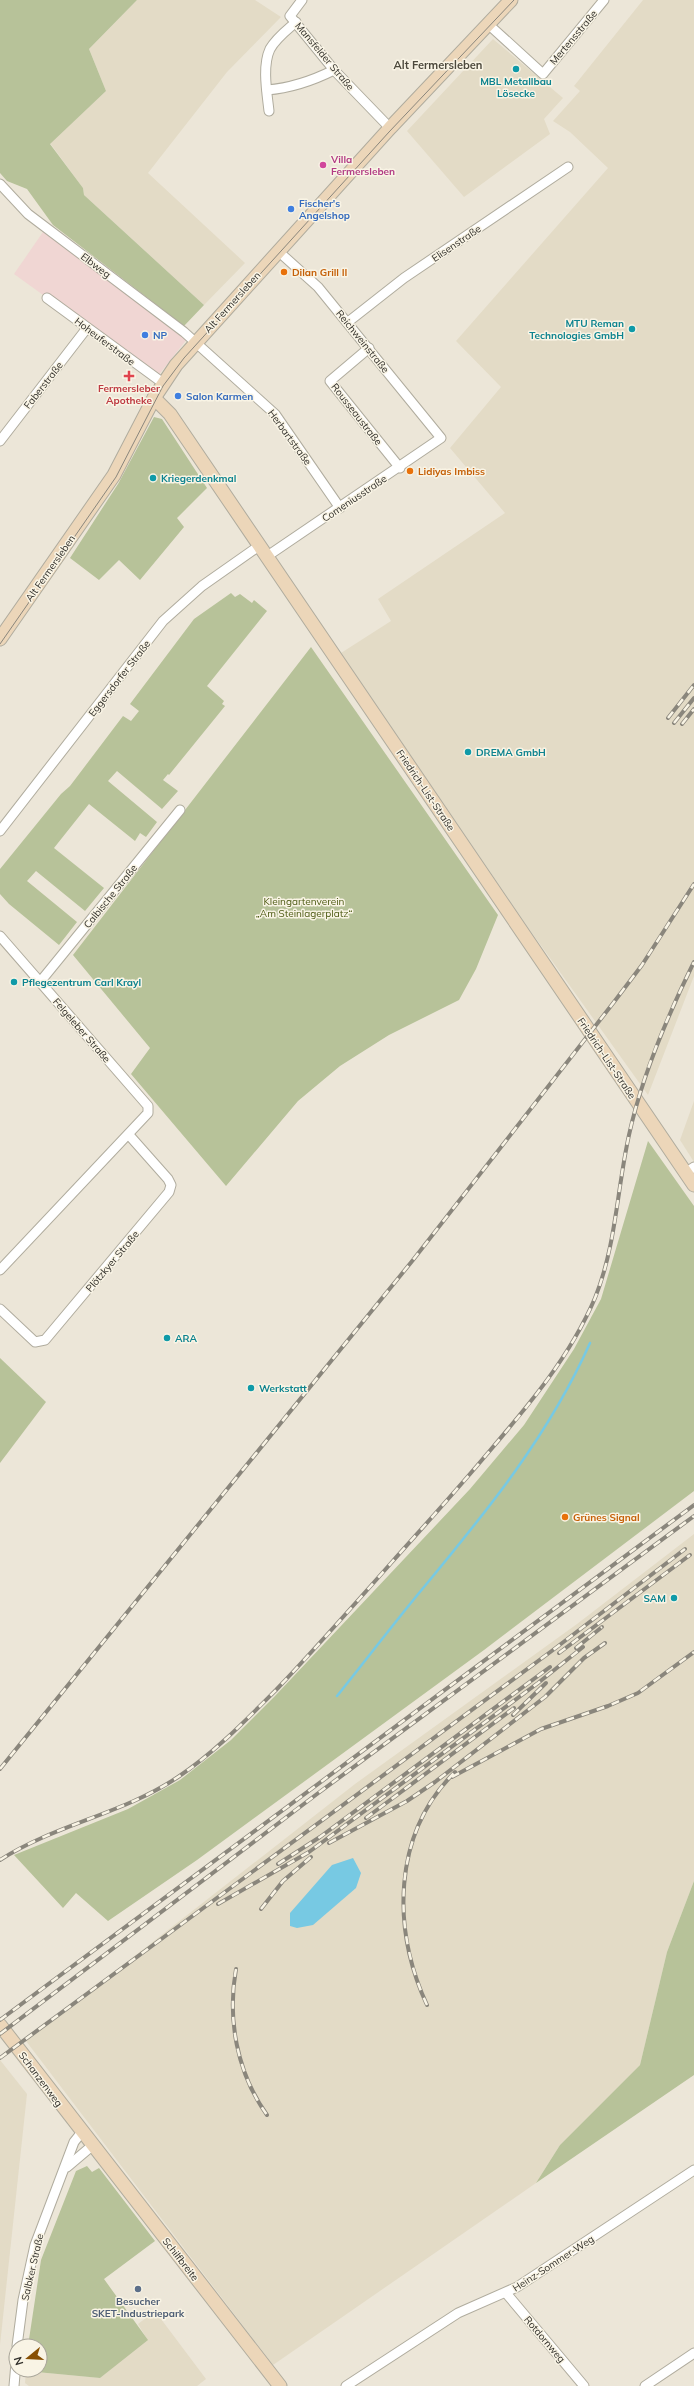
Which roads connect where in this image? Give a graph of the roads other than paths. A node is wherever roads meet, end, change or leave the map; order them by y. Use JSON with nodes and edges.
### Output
{"nodes":[{"id":1,"x":302,"y":0,"type":"edge"},
{"id":2,"x":511,"y":0,"type":"edge"},
{"id":3,"x":604,"y":0,"type":"edge"},
{"id":4,"x":296,"y":22,"type":"junction"},
{"id":5,"x":488,"y":24,"type":"junction"},
{"id":6,"x":334,"y":70,"type":"junction"},
{"id":7,"x":267,"y":90,"type":"junction"},
{"id":8,"x":269,"y":111,"type":"dead end"},
{"id":9,"x":390,"y":128,"type":"junction"},
{"id":10,"x":568,"y":167,"type":"dead end"},
{"id":11,"x":0,"y":184,"type":"edge"},
{"id":12,"x":278,"y":251,"type":"junction"},
{"id":13,"x":48,"y":298,"type":"dead end"},
{"id":14,"x":348,"y":322,"type":"junction"},
{"id":15,"x":87,"y":328,"type":"junction"},
{"id":16,"x":196,"y":342,"type":"junction"},
{"id":17,"x":369,"y":348,"type":"junction"},
{"id":18,"x":163,"y":384,"type":"junction"},
{"id":19,"x":154,"y":398,"type":"junction"},
{"id":20,"x":441,"y":438,"type":"joint"},
{"id":21,"x":0,"y":441,"type":"edge"},
{"id":22,"x":400,"y":468,"type":"junction"},
{"id":23,"x":340,"y":508,"type":"junction"},
{"id":24,"x":259,"y":546,"type":"junction"},
{"id":25,"x":266,"y":557,"type":"junction"},
{"id":26,"x":0,"y":639,"type":"edge"},
{"id":27,"x":180,"y":810,"type":"dead end"},
{"id":28,"x":0,"y":831,"type":"edge"},
{"id":29,"x":0,"y":936,"type":"edge"},
{"id":30,"x":40,"y":982,"type":"junction"},
{"id":31,"x":129,"y":1135,"type":"junction"},
{"id":32,"x":690,"y":1170,"type":"edge"},
{"id":33,"x":694,"y":1185,"type":"edge"},
{"id":34,"x":0,"y":1270,"type":"edge"},
{"id":35,"x":0,"y":1309,"type":"edge"},
{"id":36,"x":0,"y":2025,"type":"edge"},
{"id":37,"x":82,"y":2132,"type":"junction"},
{"id":38,"x":92,"y":2145,"type":"junction"},
{"id":39,"x":66,"y":2168,"type":"junction"},
{"id":40,"x":694,"y":2170,"type":"edge"},
{"id":41,"x":506,"y":2293,"type":"junction"},
{"id":42,"x":18,"y":2338,"type":"edge"},
{"id":43,"x":694,"y":2353,"type":"edge"},
{"id":44,"x":280,"y":2386,"type":"edge"},
{"id":45,"x":346,"y":2386,"type":"edge"},
{"id":46,"x":584,"y":2386,"type":"edge"},
{"id":47,"x":645,"y":2386,"type":"edge"}],
"edges":[{"from":1,"to":4,"type":"street","name":"Mansfelder Straße"},
{"from":2,"to":5,"type":"main road","name":"Alt Fermersleben"},
{"from":3,"to":5,"type":"street","name":"Mertensstraße"},
{"from":4,"to":6,"type":"street","name":"Mansfelder Straße"},
{"from":4,"to":7,"type":"street"},
{"from":5,"to":9,"type":"main road","name":"Alt Fermersleben"},
{"from":6,"to":7,"type":"street"},
{"from":6,"to":9,"type":"street","name":"Mansfelder Straße"},
{"from":7,"to":8,"type":"street"},
{"from":9,"to":12,"type":"main road","name":"Alt Fermersleben"},
{"from":10,"to":14,"type":"street","name":"Elisenstraße"},
{"from":11,"to":16,"type":"street","name":"Elbweg"},
{"from":12,"to":14,"type":"street","name":"Reichweinstraße"},
{"from":12,"to":16,"type":"main road","name":"Alt Fermersleben"},
{"from":13,"to":15,"type":"street","name":"Hoheuferstraße"},
{"from":14,"to":17,"type":"street","name":"Reichweinstraße"},
{"from":15,"to":18,"type":"street","name":"Hoheuferstraße"},
{"from":15,"to":21,"type":"street","name":"Faberstraße"},
{"from":16,"to":18,"type":"main road","name":"Alt Fermersleben"},
{"from":16,"to":23,"type":"street","name":"Herbartstraße"},
{"from":17,"to":20,"type":"street","name":"Reichweinstraße"},
{"from":17,"to":22,"type":"street","name":"Rousseaustraße"},
{"from":18,"to":19,"type":"main road","name":"Alt Fermersleben"},
{"from":19,"to":24,"type":"main road","name":"Friedrich-List-Straße"},
{"from":19,"to":26,"type":"main road","name":"Alt Fermersleben"},
{"from":20,"to":22,"type":"street","name":"Comeniusstraße"},
{"from":22,"to":23,"type":"street","name":"Comeniusstraße"},
{"from":23,"to":25,"type":"street","name":"Comeniusstraße"},
{"from":24,"to":25,"type":"main road","name":"Friedrich-List-Straße"},
{"from":24,"to":28,"type":"street","name":"Eggersdorfer Straße"},
{"from":25,"to":32,"type":"main road","name":"Friedrich-List-Straße"},
{"from":27,"to":30,"type":"street","name":"Calbische Straße"},
{"from":29,"to":30,"type":"street","name":"Felgeleber Straße"},
{"from":30,"to":31,"type":"street","name":"Felgeleber Straße"},
{"from":31,"to":34,"type":"street"},
{"from":31,"to":35,"type":"street","name":"Plötzkyer Straße"},
{"from":32,"to":33,"type":"main road","name":"Friedrich-List-Straße"},
{"from":36,"to":37,"type":"main road","name":"Schanzenweg"},
{"from":37,"to":38,"type":"main road","name":"Schilfbreite"},
{"from":37,"to":39,"type":"street","name":"Salbker Straße"},
{"from":38,"to":39,"type":"street","name":"Salbker Straße"},
{"from":38,"to":44,"type":"main road","name":"Schilfbreite"},
{"from":39,"to":42,"type":"street","name":"Salbker Straße"},
{"from":40,"to":41,"type":"street","name":"Heinz-Sommer-Weg"},
{"from":41,"to":45,"type":"street","name":"Heinz-Sommer-Weg"},
{"from":41,"to":46,"type":"street","name":"Rotdornweg"},
{"from":43,"to":47,"type":"street"}]}
